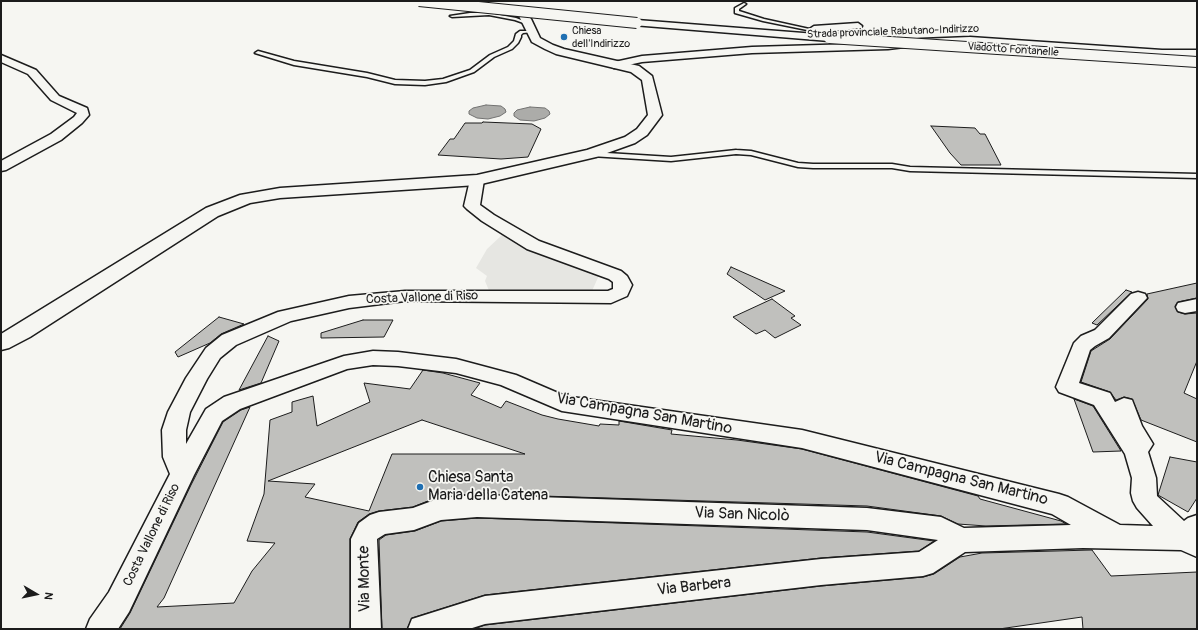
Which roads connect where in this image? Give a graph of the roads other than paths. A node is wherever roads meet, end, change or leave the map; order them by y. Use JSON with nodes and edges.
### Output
{"nodes":[{"id":1,"x":420,"y":1,"type":"edge"},
{"id":2,"x":470,"y":3,"type":"edge"},
{"id":3,"x":744,"y":4,"type":"dead end"},
{"id":4,"x":450,"y":9,"type":"edge"},
{"id":5,"x":858,"y":26,"type":"dead end"},
{"id":6,"x":530,"y":28,"type":"junction"},
{"id":7,"x":812,"y":30,"type":"junction"},
{"id":8,"x":921,"y":42,"type":"junction"},
{"id":9,"x":258,"y":53,"type":"dead end"},
{"id":10,"x":1197,"y":53,"type":"edge"},
{"id":11,"x":1,"y":58,"type":"edge"},
{"id":12,"x":1197,"y":62,"type":"edge"},
{"id":13,"x":614,"y":64,"type":"junction"},
{"id":14,"x":591,"y":154,"type":"junction"},
{"id":15,"x":1,"y":167,"type":"edge"},
{"id":16,"x":1197,"y":176,"type":"edge"},
{"id":17,"x":477,"y":180,"type":"junction"},
{"id":18,"x":1138,"y":298,"type":"dead end"},
{"id":19,"x":1,"y":343,"type":"edge"},
{"id":20,"x":1124,"y":406,"type":"dead end"},
{"id":21,"x":1136,"y":452,"type":"junction"},
{"id":22,"x":182,"y":474,"type":"junction"},
{"id":23,"x":368,"y":531,"type":"joint"},
{"id":24,"x":1193,"y":536,"type":"edge"},
{"id":25,"x":1117,"y":537,"type":"junction"},
{"id":26,"x":961,"y":540,"type":"junction"},
{"id":27,"x":101,"y":629,"type":"edge"},
{"id":28,"x":366,"y":629,"type":"edge"},
{"id":29,"x":423,"y":629,"type":"edge"}],
"edges":[{"from":1,"to":12,"type":"main road","name":"Viadotto Fontanelle","bridge":true},
{"from":2,"to":4,"type":"main road"},
{"from":2,"to":6,"type":"main road"},
{"from":3,"to":7,"type":"lane"},
{"from":4,"to":6,"type":"lane"},
{"from":5,"to":7,"type":"street"},
{"from":6,"to":9,"type":"lane"},
{"from":6,"to":13,"type":"main road"},
{"from":7,"to":8,"type":"street"},
{"from":8,"to":10,"type":"street","name":"Strada provinciale Rabutano-Indirizzo"},
{"from":8,"to":13,"type":"street","name":"Strada provinciale Rabutano-Indirizzo"},
{"from":11,"to":15,"type":"street"},
{"from":13,"to":14,"type":"main road"},
{"from":14,"to":16,"type":"lane"},
{"from":14,"to":17,"type":"main road"},
{"from":17,"to":19,"type":"main road"},
{"from":17,"to":22,"type":"street","name":"Costa Vallone di Riso"},
{"from":18,"to":21,"type":"street"},
{"from":20,"to":21,"type":"street"},
{"from":21,"to":24,"type":"street"},
{"from":22,"to":25,"type":"street","name":"Via Campagna San Martino"},
{"from":22,"to":27,"type":"street","name":"Costa Vallone di Riso"},
{"from":23,"to":26,"type":"street","name":"Via San Nicolò"},
{"from":23,"to":28,"type":"street","name":"Via Monte"},
{"from":24,"to":25,"type":"street"},
{"from":25,"to":26,"type":"street"},
{"from":26,"to":29,"type":"street","name":"Via Barbera"}]}
